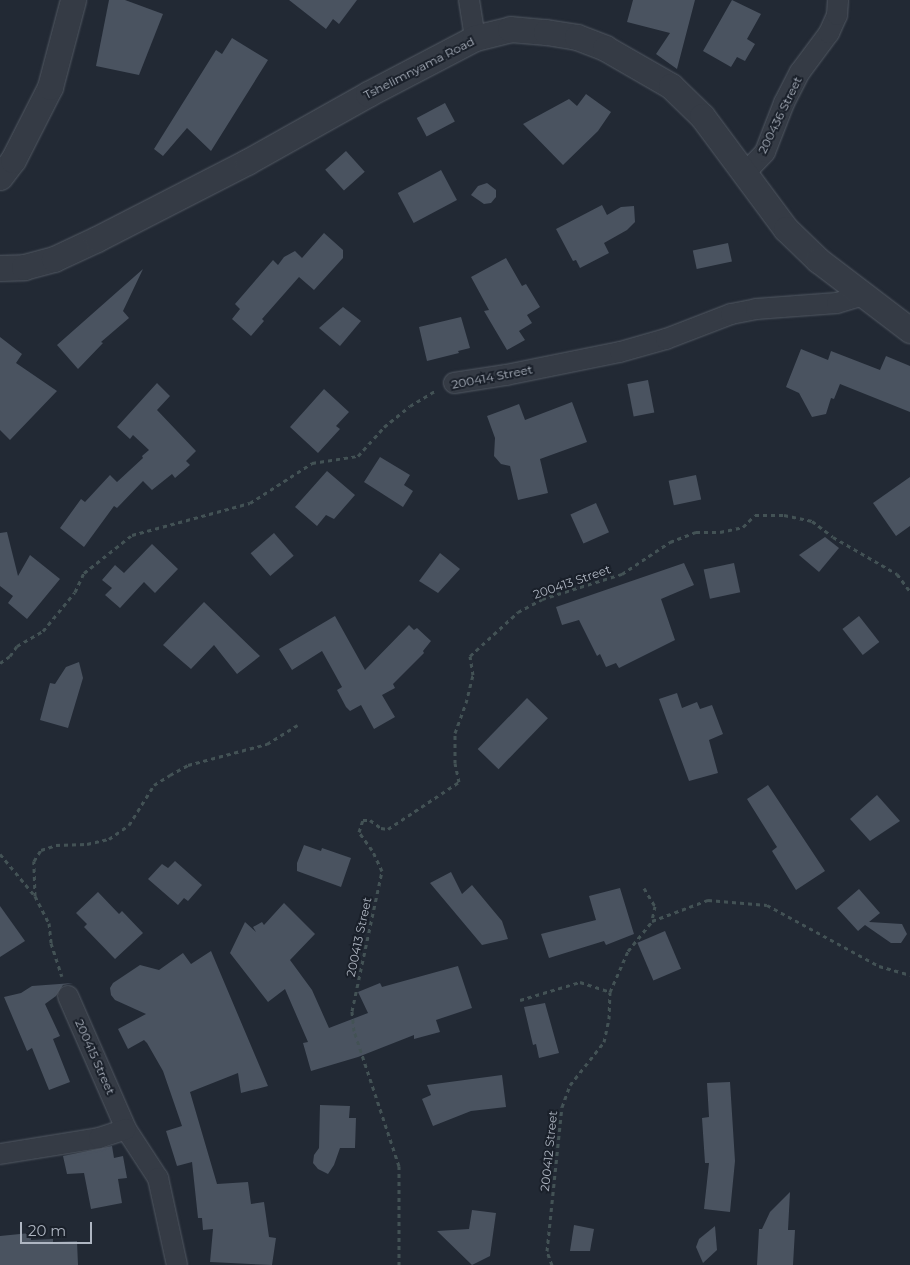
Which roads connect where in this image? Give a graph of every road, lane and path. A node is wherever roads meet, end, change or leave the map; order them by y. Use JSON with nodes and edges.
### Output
{"nodes":[{"id":1,"x":73,"y":0,"type":"edge"},
{"id":2,"x":469,"y":0,"type":"edge"},
{"id":3,"x":838,"y":0,"type":"edge"},
{"id":4,"x":475,"y":38,"type":"junction"},
{"id":5,"x":744,"y":174,"type":"junction"},
{"id":6,"x":0,"y":177,"type":"edge"},
{"id":7,"x":0,"y":268,"type":"edge"},
{"id":8,"x":863,"y":295,"type":"junction"},
{"id":9,"x":910,"y":330,"type":"edge"},
{"id":10,"x":454,"y":383,"type":"joint"},
{"id":11,"x":910,"y":591,"type":"edge"},
{"id":12,"x":0,"y":663,"type":"edge"},
{"id":13,"x":297,"y":725,"type":"dead end"},
{"id":14,"x":0,"y":854,"type":"edge"},
{"id":15,"x":644,"y":888,"type":"dead end"},
{"id":16,"x":35,"y":896,"type":"junction"},
{"id":17,"x":652,"y":921,"type":"junction"},
{"id":18,"x":910,"y":976,"type":"edge"},
{"id":19,"x":610,"y":992,"type":"junction"},
{"id":20,"x":68,"y":996,"type":"joint"},
{"id":21,"x":520,"y":1000,"type":"dead end"},
{"id":22,"x":126,"y":1129,"type":"junction"},
{"id":23,"x":0,"y":1154,"type":"edge"},
{"id":24,"x":177,"y":1265,"type":"edge"},
{"id":25,"x":399,"y":1265,"type":"edge"},
{"id":26,"x":552,"y":1265,"type":"edge"}],
"edges":[{"from":1,"to":6,"type":"street"},
{"from":2,"to":4,"type":"street"},
{"from":3,"to":5,"type":"street","name":"200436 Street"},
{"from":4,"to":5,"type":"street","name":"Tshelimnyama Road"},
{"from":4,"to":7,"type":"street","name":"Tshelimnyama Road"},
{"from":5,"to":8,"type":"street","name":"Tshelimnyama Road"},
{"from":8,"to":9,"type":"street","name":"Tshelimnyama Road"},
{"from":8,"to":10,"type":"street","name":"200414 Street"},
{"from":10,"to":12,"type":"path","name":"200414 Street"},
{"from":11,"to":25,"type":"path","name":"200413 Street"},
{"from":13,"to":16,"type":"path"},
{"from":14,"to":16,"type":"path"},
{"from":15,"to":17,"type":"path"},
{"from":16,"to":20,"type":"path"},
{"from":17,"to":18,"type":"path"},
{"from":17,"to":19,"type":"path","name":"200412 Street"},
{"from":19,"to":21,"type":"path"},
{"from":19,"to":26,"type":"path","name":"200412 Street"},
{"from":20,"to":22,"type":"street","name":"200415 Street"},
{"from":22,"to":23,"type":"street"},
{"from":22,"to":24,"type":"street","name":"200415 Street"}]}
